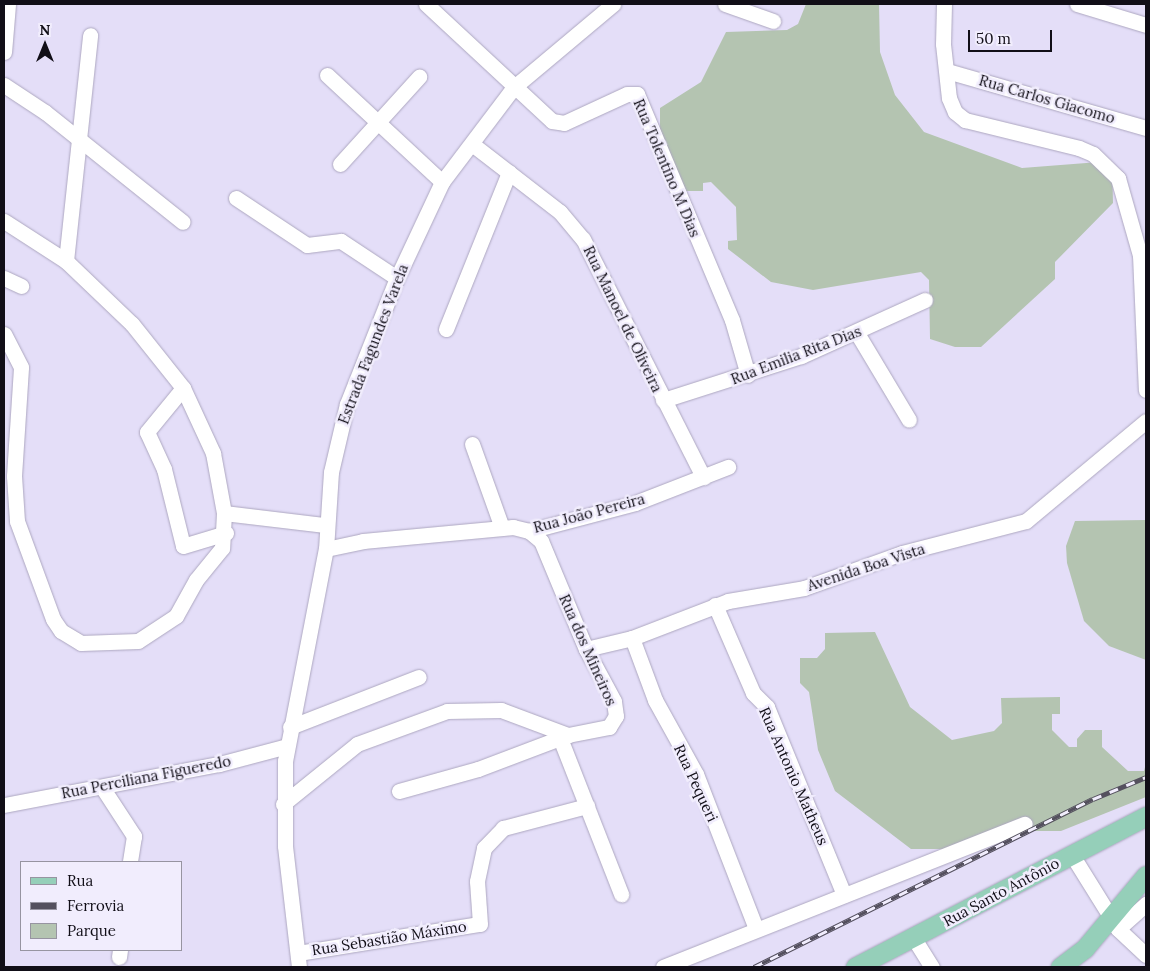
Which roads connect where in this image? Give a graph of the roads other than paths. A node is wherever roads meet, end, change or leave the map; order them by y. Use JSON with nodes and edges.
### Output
{"nodes":[{"id":1,"x":8,"y":4,"type":"edge"},
{"id":2,"x":426,"y":4,"type":"edge"},
{"id":3,"x":613,"y":4,"type":"edge"},
{"id":4,"x":725,"y":4,"type":"edge"},
{"id":5,"x":944,"y":4,"type":"edge"},
{"id":6,"x":1077,"y":4,"type":"edge"},
{"id":7,"x":772,"y":21,"type":"dead end"},
{"id":8,"x":1146,"y":25,"type":"edge"},
{"id":9,"x":90,"y":35,"type":"dead end"},
{"id":10,"x":4,"y":52,"type":"edge"},
{"id":11,"x":947,"y":71,"type":"junction"},
{"id":12,"x":326,"y":75,"type":"dead end"},
{"id":13,"x":419,"y":77,"type":"dead end"},
{"id":14,"x":4,"y":85,"type":"edge"},
{"id":15,"x":513,"y":88,"type":"junction"},
{"id":16,"x":380,"y":123,"type":"junction"},
{"id":17,"x":1146,"y":128,"type":"edge"},
{"id":18,"x":81,"y":142,"type":"junction"},
{"id":19,"x":472,"y":144,"type":"junction"},
{"id":20,"x":340,"y":164,"type":"dead end"},
{"id":21,"x":509,"y":172,"type":"junction"},
{"id":22,"x":442,"y":182,"type":"junction"},
{"id":23,"x":236,"y":198,"type":"dead end"},
{"id":24,"x":4,"y":220,"type":"edge"},
{"id":25,"x":183,"y":222,"type":"dead end"},
{"id":26,"x":66,"y":261,"type":"junction"},
{"id":27,"x":4,"y":278,"type":"edge"},
{"id":28,"x":397,"y":278,"type":"junction"},
{"id":29,"x":20,"y":286,"type":"dead end"},
{"id":30,"x":926,"y":300,"type":"dead end"},
{"id":31,"x":446,"y":329,"type":"dead end"},
{"id":32,"x":857,"y":333,"type":"junction"},
{"id":33,"x":4,"y":334,"type":"edge"},
{"id":34,"x":748,"y":375,"type":"junction"},
{"id":35,"x":183,"y":388,"type":"junction"},
{"id":36,"x":1146,"y":390,"type":"edge"},
{"id":37,"x":663,"y":400,"type":"junction"},
{"id":38,"x":909,"y":420,"type":"dead end"},
{"id":39,"x":1146,"y":421,"type":"edge"},
{"id":40,"x":472,"y":444,"type":"dead end"},
{"id":41,"x":728,"y":467,"type":"dead end"},
{"id":42,"x":9,"y":476,"type":"edge"},
{"id":43,"x":703,"y":477,"type":"junction"},
{"id":44,"x":224,"y":513,"type":"junction"},
{"id":45,"x":325,"y":525,"type":"junction"},
{"id":46,"x":502,"y":528,"type":"junction"},
{"id":47,"x":529,"y":531,"type":"junction"},
{"id":48,"x":226,"y":533,"type":"junction"},
{"id":49,"x":326,"y":549,"type":"junction"},
{"id":50,"x":715,"y":605,"type":"junction"},
{"id":51,"x":632,"y":638,"type":"junction"},
{"id":52,"x":586,"y":649,"type":"junction"},
{"id":53,"x":419,"y":677,"type":"dead end"},
{"id":54,"x":290,"y":727,"type":"junction"},
{"id":55,"x":564,"y":737,"type":"junction"},
{"id":56,"x":287,"y":746,"type":"junction"},
{"id":57,"x":102,"y":787,"type":"junction"},
{"id":58,"x":398,"y":791,"type":"dead end"},
{"id":59,"x":283,"y":804,"type":"junction"},
{"id":60,"x":4,"y":805,"type":"edge"},
{"id":61,"x":587,"y":806,"type":"junction"},
{"id":62,"x":1146,"y":816,"type":"edge"},
{"id":63,"x":1025,"y":824,"type":"dead end"},
{"id":64,"x":1072,"y":855,"type":"junction"},
{"id":65,"x":130,"y":861,"type":"edge"},
{"id":66,"x":1146,"y":875,"type":"edge"},
{"id":67,"x":621,"y":894,"type":"dead end"},
{"id":68,"x":844,"y":895,"type":"junction"},
{"id":69,"x":1146,"y":904,"type":"edge"},
{"id":70,"x":1114,"y":922,"type":"junction"},
{"id":71,"x":756,"y":929,"type":"junction"},
{"id":72,"x":913,"y":938,"type":"junction"},
{"id":73,"x":1146,"y":955,"type":"edge"},
{"id":74,"x":298,"y":960,"type":"edge"},
{"id":75,"x":664,"y":967,"type":"edge"},
{"id":76,"x":855,"y":967,"type":"edge"},
{"id":77,"x":932,"y":967,"type":"edge"},
{"id":78,"x":1060,"y":967,"type":"edge"}],
"edges":[{"from":1,"to":10,"type":"street"},
{"from":2,"to":15,"type":"street"},
{"from":3,"to":15,"type":"street","name":"Estrada Fagundes Varela"},
{"from":4,"to":7,"type":"street"},
{"from":5,"to":11,"type":"street"},
{"from":6,"to":8,"type":"street"},
{"from":9,"to":18,"type":"street"},
{"from":11,"to":17,"type":"street","name":"Rua Carlos Giacomo"},
{"from":11,"to":36,"type":"street"},
{"from":12,"to":16,"type":"street"},
{"from":13,"to":16,"type":"street"},
{"from":14,"to":18,"type":"street"},
{"from":15,"to":19,"type":"street","name":"Estrada Fagundes Varela"},
{"from":15,"to":34,"type":"street","name":"Rua Tolentino M Dias"},
{"from":16,"to":20,"type":"street"},
{"from":16,"to":22,"type":"street"},
{"from":18,"to":25,"type":"street"},
{"from":18,"to":26,"type":"street"},
{"from":19,"to":21,"type":"street","name":"Rua Manoel de Oliveira"},
{"from":19,"to":22,"type":"street","name":"Estrada Fagundes Varela"},
{"from":21,"to":31,"type":"street"},
{"from":21,"to":37,"type":"street","name":"Rua Manoel de Oliveira"},
{"from":22,"to":28,"type":"street","name":"Estrada Fagundes Varela"},
{"from":23,"to":28,"type":"street"},
{"from":24,"to":26,"type":"street"},
{"from":26,"to":35,"type":"street"},
{"from":27,"to":29,"type":"street"},
{"from":28,"to":45,"type":"street","name":"Estrada Fagundes Varela"},
{"from":30,"to":32,"type":"street","name":"Rua Emilia Rita Dias"},
{"from":32,"to":34,"type":"street","name":"Rua Emilia Rita Dias"},
{"from":32,"to":38,"type":"street"},
{"from":33,"to":42,"type":"street"},
{"from":34,"to":37,"type":"street","name":"Rua Emilia Rita Dias"},
{"from":35,"to":44,"type":"street"},
{"from":35,"to":48,"type":"street"},
{"from":37,"to":43,"type":"street","name":"Rua Manoel de Oliveira"},
{"from":39,"to":50,"type":"street","name":"Avenida Boa Vista"},
{"from":40,"to":46,"type":"street"},
{"from":41,"to":43,"type":"street","name":"Rua João Pereira"},
{"from":42,"to":48,"type":"street"},
{"from":43,"to":47,"type":"street","name":"Rua João Pereira"},
{"from":44,"to":45,"type":"street"},
{"from":44,"to":48,"type":"street"},
{"from":45,"to":49,"type":"street","name":"Estrada Fagundes Varela"},
{"from":46,"to":47,"type":"street","name":"Rua João Pereira"},
{"from":46,"to":49,"type":"street","name":"Rua João Pereira"},
{"from":47,"to":52,"type":"street","name":"Rua dos Mineiros"},
{"from":49,"to":54,"type":"street","name":"Estrada Fagundes Varela"},
{"from":50,"to":51,"type":"street","name":"Avenida Boa Vista"},
{"from":50,"to":68,"type":"street","name":"Rua Antonio Matheus"},
{"from":51,"to":52,"type":"street","name":"Avenida Boa Vista"},
{"from":51,"to":71,"type":"street","name":"Rua Pequeri"},
{"from":52,"to":55,"type":"street","name":"Rua dos Mineiros"},
{"from":53,"to":54,"type":"street"},
{"from":54,"to":56,"type":"street","name":"Estrada Fagundes Varela"},
{"from":55,"to":58,"type":"street","name":"Rua dos Mineiros"},
{"from":55,"to":59,"type":"street"},
{"from":55,"to":61,"type":"street"},
{"from":56,"to":57,"type":"street","name":"Rua Perciliana Figueredo"},
{"from":56,"to":59,"type":"street","name":"Estrada Fagundes Varela"},
{"from":57,"to":60,"type":"street","name":"Rua Perciliana Figueredo"},
{"from":57,"to":65,"type":"street"},
{"from":59,"to":74,"type":"street","name":"Estrada Fagundes Varela"},
{"from":61,"to":67,"type":"street"},
{"from":61,"to":74,"type":"street","name":"Rua Sebastião Máximo"},
{"from":62,"to":64,"type":"main road","name":"Rua Santo Antônio"},
{"from":63,"to":68,"type":"street"},
{"from":64,"to":70,"type":"street"},
{"from":64,"to":72,"type":"main road","name":"Rua Santo Antônio"},
{"from":66,"to":70,"type":"main road"},
{"from":68,"to":71,"type":"street"},
{"from":69,"to":70,"type":"street"},
{"from":70,"to":73,"type":"street"},
{"from":70,"to":78,"type":"main road"},
{"from":71,"to":75,"type":"street"},
{"from":72,"to":76,"type":"main road","name":"Rua Santo Antônio"},
{"from":72,"to":77,"type":"street"}]}
